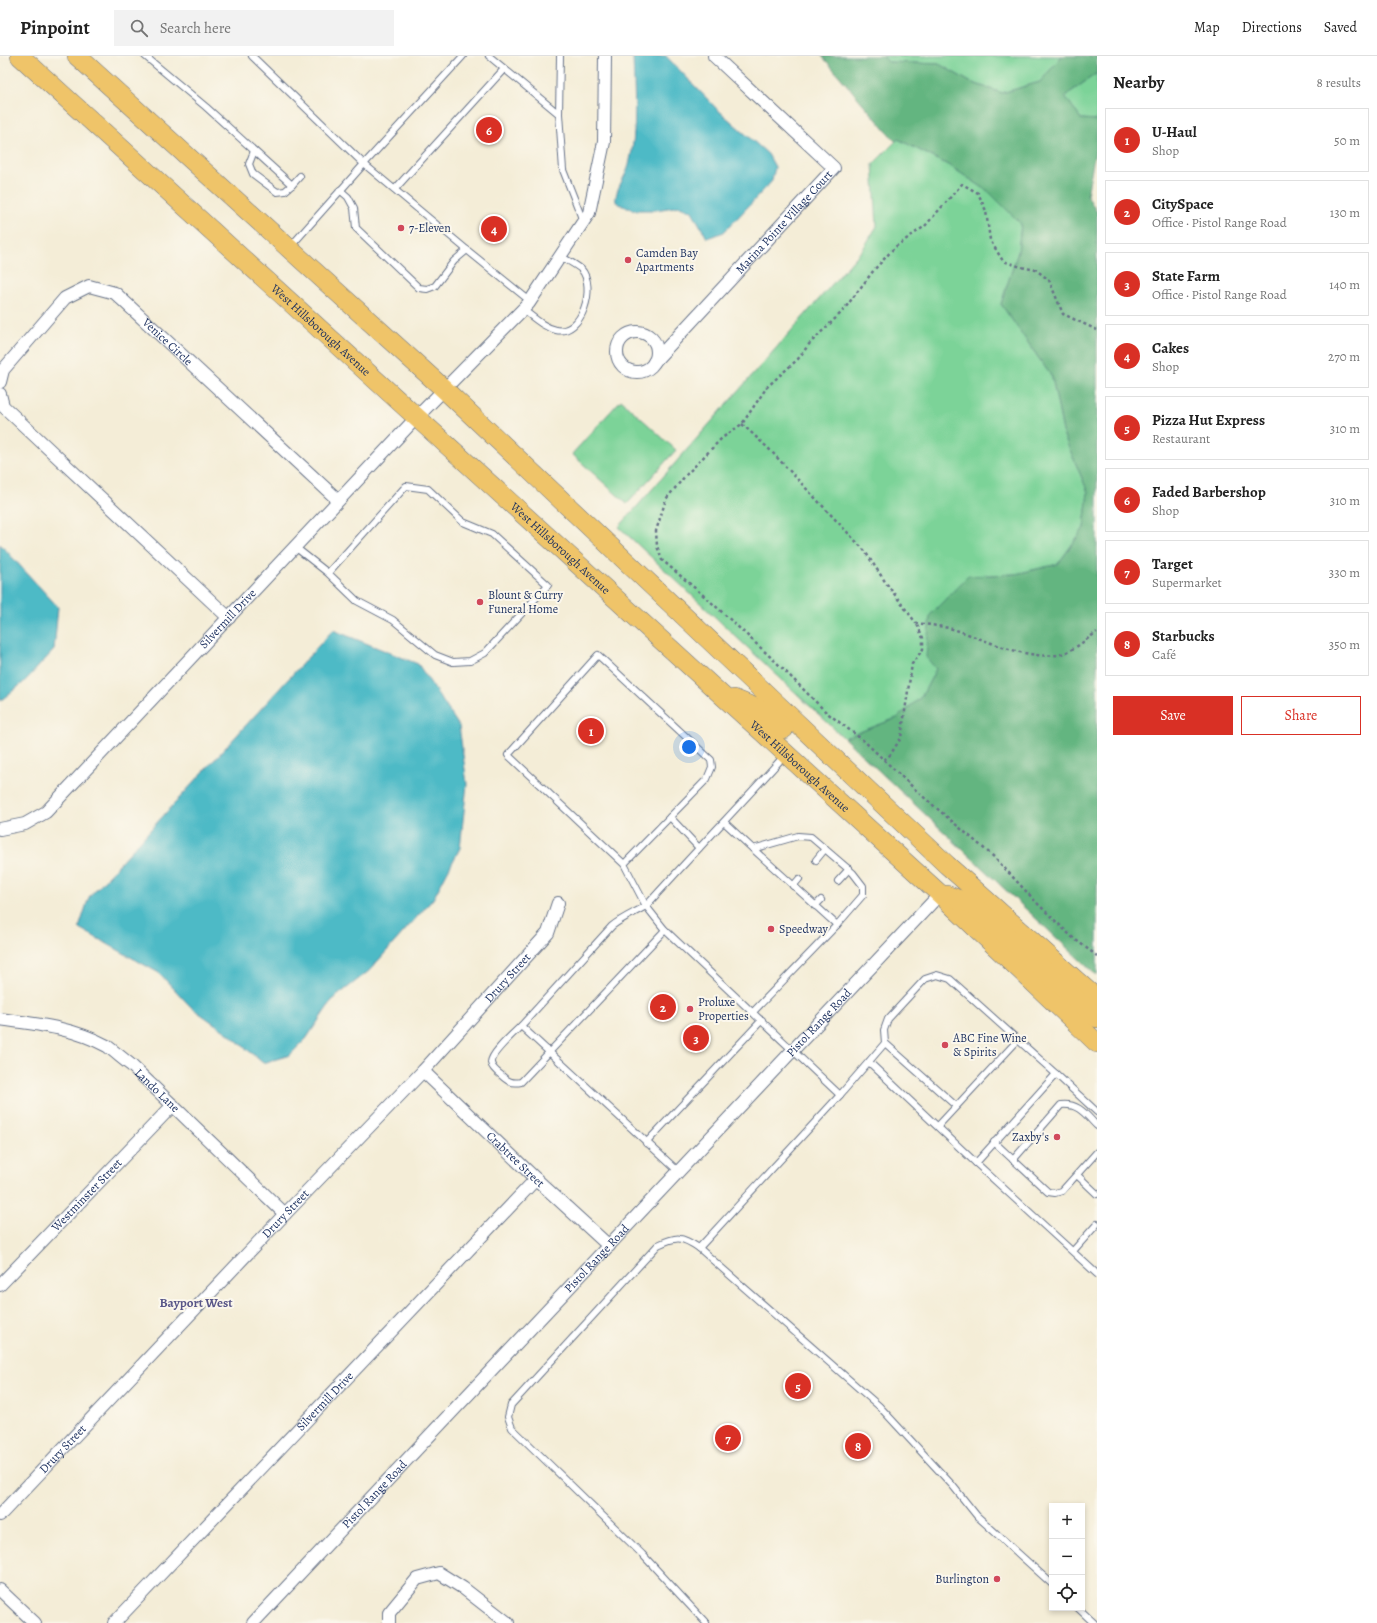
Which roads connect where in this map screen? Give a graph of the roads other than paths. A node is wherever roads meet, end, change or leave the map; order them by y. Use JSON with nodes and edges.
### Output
{"nodes":[{"id":1,"x":20,"y":56,"type":"edge"},
{"id":2,"x":76,"y":56,"type":"edge"},
{"id":3,"x":146,"y":56,"type":"edge"},
{"id":4,"x":252,"y":56,"type":"edge"},
{"id":5,"x":463,"y":56,"type":"edge"},
{"id":6,"x":489,"y":56,"type":"edge"},
{"id":7,"x":560,"y":56,"type":"edge"},
{"id":8,"x":605,"y":56,"type":"edge"},
{"id":9,"x":714,"y":56,"type":"edge"},
{"id":10,"x":504,"y":69,"type":"junction"},
{"id":11,"x":559,"y":114,"type":"junction"},
{"id":12,"x":254,"y":151,"type":"junction"},
{"id":13,"x":364,"y":164,"type":"junction"},
{"id":14,"x":300,"y":176,"type":"dead end"},
{"id":15,"x":292,"y":185,"type":"junction"},
{"id":16,"x":395,"y":189,"type":"junction"},
{"id":17,"x":340,"y":190,"type":"junction"},
{"id":18,"x":583,"y":222,"type":"junction"},
{"id":19,"x":289,"y":249,"type":"junction"},
{"id":20,"x":467,"y":250,"type":"junction"},
{"id":21,"x":560,"y":256,"type":"junction"},
{"id":22,"x":526,"y":305,"type":"junction"},
{"id":23,"x":654,"y":362,"type":"dead end"},
{"id":24,"x":0,"y":382,"type":"edge"},
{"id":25,"x":444,"y":389,"type":"junction"},
{"id":26,"x":0,"y":394,"type":"edge"},
{"id":27,"x":416,"y":418,"type":"junction"},
{"id":28,"x":338,"y":500,"type":"junction"},
{"id":29,"x":295,"y":547,"type":"junction"},
{"id":30,"x":328,"y":573,"type":"junction"},
{"id":31,"x":229,"y":618,"type":"junction"},
{"id":32,"x":722,"y":694,"type":"junction"},
{"id":33,"x":786,"y":753,"type":"junction"},
{"id":34,"x":670,"y":816,"type":"junction"},
{"id":35,"x":724,"y":822,"type":"junction"},
{"id":36,"x":0,"y":829,"type":"edge"},
{"id":37,"x":699,"y":848,"type":"junction"},
{"id":38,"x":753,"y":849,"type":"junction"},
{"id":39,"x":825,"y":849,"type":"junction"},
{"id":40,"x":816,"y":860,"type":"dead end"},
{"id":41,"x":624,"y":864,"type":"junction"},
{"id":42,"x":947,"y":864,"type":"junction"},
{"id":43,"x":849,"y":869,"type":"junction"},
{"id":44,"x":799,"y":879,"type":"dead end"},
{"id":45,"x":838,"y":881,"type":"dead end"},
{"id":46,"x":793,"y":886,"type":"junction"},
{"id":47,"x":940,"y":894,"type":"junction"},
{"id":48,"x":821,"y":900,"type":"dead end"},
{"id":49,"x":558,"y":903,"type":"dead end"},
{"id":50,"x":646,"y":906,"type":"junction"},
{"id":51,"x":816,"y":906,"type":"junction"},
{"id":52,"x":836,"y":925,"type":"junction"},
{"id":53,"x":665,"y":930,"type":"junction"},
{"id":54,"x":1097,"y":999,"type":"edge"},
{"id":55,"x":753,"y":1012,"type":"junction"},
{"id":56,"x":1097,"y":1018,"type":"edge"},
{"id":57,"x":0,"y":1019,"type":"edge"},
{"id":58,"x":762,"y":1020,"type":"junction"},
{"id":59,"x":521,"y":1026,"type":"junction"},
{"id":60,"x":1018,"y":1040,"type":"junction"},
{"id":61,"x":885,"y":1043,"type":"junction"},
{"id":62,"x":1097,"y":1043,"type":"edge"},
{"id":63,"x":793,"y":1050,"type":"junction"},
{"id":64,"x":549,"y":1052,"type":"junction"},
{"id":65,"x":869,"y":1062,"type":"junction"},
{"id":66,"x":423,"y":1071,"type":"junction"},
{"id":67,"x":1056,"y":1074,"type":"junction"},
{"id":68,"x":840,"y":1095,"type":"junction"},
{"id":69,"x":173,"y":1105,"type":"junction"},
{"id":70,"x":956,"y":1106,"type":"junction"},
{"id":71,"x":1097,"y":1112,"type":"edge"},
{"id":72,"x":938,"y":1126,"type":"junction"},
{"id":73,"x":1097,"y":1126,"type":"edge"},
{"id":74,"x":994,"y":1142,"type":"junction"},
{"id":75,"x":646,"y":1143,"type":"junction"},
{"id":76,"x":1097,"y":1152,"type":"edge"},
{"id":77,"x":1013,"y":1160,"type":"junction"},
{"id":78,"x":976,"y":1163,"type":"junction"},
{"id":79,"x":679,"y":1172,"type":"junction"},
{"id":80,"x":1077,"y":1175,"type":"junction"},
{"id":81,"x":536,"y":1179,"type":"junction"},
{"id":82,"x":1097,"y":1194,"type":"edge"},
{"id":83,"x":285,"y":1214,"type":"junction"},
{"id":84,"x":1097,"y":1224,"type":"edge"},
{"id":85,"x":609,"y":1246,"type":"junction"},
{"id":86,"x":699,"y":1248,"type":"junction"},
{"id":87,"x":1072,"y":1251,"type":"junction"},
{"id":88,"x":1097,"y":1274,"type":"edge"},
{"id":89,"x":0,"y":1284,"type":"edge"},
{"id":90,"x":0,"y":1515,"type":"edge"},
{"id":91,"x":1049,"y":1581,"type":"edge"},
{"id":92,"x":0,"y":1590,"type":"edge"},
{"id":93,"x":1081,"y":1611,"type":"edge"},
{"id":94,"x":35,"y":1623,"type":"edge"},
{"id":95,"x":114,"y":1623,"type":"edge"},
{"id":96,"x":253,"y":1623,"type":"edge"},
{"id":97,"x":389,"y":1623,"type":"edge"},
{"id":98,"x":508,"y":1623,"type":"edge"},
{"id":99,"x":706,"y":1623,"type":"edge"},
{"id":100,"x":1094,"y":1623,"type":"edge"}],
"edges":[{"from":1,"to":27,"type":"main road","name":"West Hillsborough Avenue"},
{"from":2,"to":19,"type":"main road"},
{"from":3,"to":12,"type":"lane"},
{"from":4,"to":13,"type":"lane"},
{"from":5,"to":13,"type":"lane"},
{"from":6,"to":10,"type":"lane"},
{"from":7,"to":11,"type":"lane"},
{"from":8,"to":18,"type":"street"},
{"from":9,"to":23,"type":"street","name":"Marina Pointe Village Court"},
{"from":10,"to":11,"type":"lane"},
{"from":10,"to":16,"type":"lane"},
{"from":11,"to":18,"type":"lane"},
{"from":12,"to":15,"type":"lane"},
{"from":12,"to":15,"type":"lane"},
{"from":13,"to":16,"type":"lane"},
{"from":13,"to":17,"type":"lane"},
{"from":14,"to":15,"type":"lane"},
{"from":16,"to":20,"type":"lane"},
{"from":17,"to":19,"type":"lane"},
{"from":17,"to":20,"type":"lane"},
{"from":18,"to":21,"type":"street"},
{"from":19,"to":25,"type":"main road"},
{"from":20,"to":22,"type":"lane"},
{"from":21,"to":22,"type":"street"},
{"from":21,"to":22,"type":"lane"},
{"from":22,"to":25,"type":"street"},
{"from":24,"to":28,"type":"street","name":"Venice Circle"},
{"from":25,"to":27,"type":"street","name":"Silvermill Drive"},
{"from":25,"to":42,"type":"main road"},
{"from":26,"to":31,"type":"street"},
{"from":27,"to":28,"type":"street","name":"Silvermill Drive"},
{"from":27,"to":32,"type":"main road","name":"West Hillsborough Avenue"},
{"from":28,"to":29,"type":"street","name":"Silvermill Drive"},
{"from":29,"to":30,"type":"lane"},
{"from":29,"to":31,"type":"street","name":"Silvermill Drive"},
{"from":30,"to":30,"type":"lane"},
{"from":31,"to":36,"type":"street","name":"Silvermill Drive"},
{"from":32,"to":33,"type":"main road","name":"West Hillsborough Avenue"},
{"from":32,"to":42,"type":"main road"},
{"from":33,"to":35,"type":"lane"},
{"from":33,"to":47,"type":"main road","name":"West Hillsborough Avenue"},
{"from":34,"to":37,"type":"lane"},
{"from":34,"to":41,"type":"lane"},
{"from":34,"to":41,"type":"lane"},
{"from":35,"to":37,"type":"lane"},
{"from":35,"to":38,"type":"lane"},
{"from":37,"to":50,"type":"lane"},
{"from":38,"to":39,"type":"lane"},
{"from":38,"to":46,"type":"lane"},
{"from":39,"to":40,"type":"lane"},
{"from":39,"to":43,"type":"lane"},
{"from":41,"to":50,"type":"lane"},
{"from":42,"to":54,"type":"main road"},
{"from":43,"to":45,"type":"lane"},
{"from":43,"to":52,"type":"lane"},
{"from":44,"to":46,"type":"lane"},
{"from":46,"to":51,"type":"lane"},
{"from":47,"to":56,"type":"main road"},
{"from":47,"to":62,"type":"main road","name":"West Hillsborough Avenue"},
{"from":47,"to":63,"type":"street","name":"Pistol Range Road"},
{"from":48,"to":51,"type":"lane"},
{"from":49,"to":66,"type":"street","name":"Drury Street"},
{"from":50,"to":53,"type":"lane"},
{"from":50,"to":59,"type":"lane"},
{"from":51,"to":52,"type":"lane"},
{"from":52,"to":55,"type":"lane"},
{"from":53,"to":55,"type":"lane"},
{"from":53,"to":64,"type":"lane"},
{"from":55,"to":58,"type":"lane"},
{"from":57,"to":69,"type":"street","name":"Lando Lane"},
{"from":58,"to":63,"type":"lane"},
{"from":58,"to":75,"type":"lane"},
{"from":59,"to":64,"type":"lane"},
{"from":59,"to":64,"type":"lane"},
{"from":60,"to":61,"type":"lane"},
{"from":60,"to":67,"type":"lane"},
{"from":60,"to":70,"type":"lane"},
{"from":61,"to":65,"type":"lane"},
{"from":61,"to":70,"type":"lane"},
{"from":63,"to":68,"type":"lane"},
{"from":63,"to":79,"type":"street","name":"Pistol Range Road"},
{"from":64,"to":75,"type":"lane"},
{"from":65,"to":68,"type":"lane"},
{"from":65,"to":72,"type":"lane"},
{"from":66,"to":81,"type":"street","name":"Crabtree Street"},
{"from":66,"to":83,"type":"street","name":"Drury Street"},
{"from":67,"to":71,"type":"lane"},
{"from":67,"to":74,"type":"lane"},
{"from":68,"to":86,"type":"lane"},
{"from":69,"to":83,"type":"street","name":"Lando Lane"},
{"from":69,"to":89,"type":"street","name":"Westminster Street"},
{"from":70,"to":72,"type":"lane"},
{"from":72,"to":78,"type":"lane"},
{"from":73,"to":77,"type":"lane"},
{"from":74,"to":77,"type":"lane"},
{"from":74,"to":78,"type":"lane"},
{"from":75,"to":79,"type":"lane"},
{"from":76,"to":80,"type":"lane"},
{"from":77,"to":80,"type":"lane"},
{"from":78,"to":87,"type":"lane"},
{"from":79,"to":85,"type":"street","name":"Pistol Range Road"},
{"from":80,"to":82,"type":"lane"},
{"from":81,"to":85,"type":"street","name":"Crabtree Street"},
{"from":81,"to":95,"type":"street","name":"Silvermill Drive"},
{"from":83,"to":90,"type":"street","name":"Drury Street"},
{"from":84,"to":87,"type":"lane"},
{"from":85,"to":96,"type":"street","name":"Pistol Range Road"},
{"from":86,"to":91,"type":"lane"},
{"from":86,"to":99,"type":"lane"},
{"from":87,"to":88,"type":"lane"},
{"from":92,"to":94,"type":"street"},
{"from":93,"to":100,"type":"lane"},
{"from":97,"to":98,"type":"street"}]}
